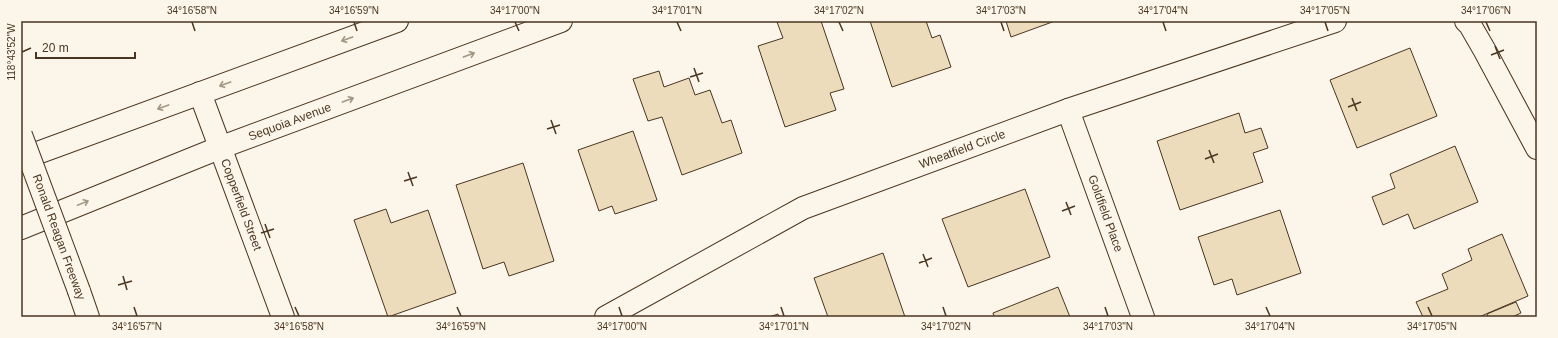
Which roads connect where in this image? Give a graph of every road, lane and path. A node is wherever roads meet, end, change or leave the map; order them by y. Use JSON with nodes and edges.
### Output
{"nodes":[{"id":1,"x":397,"y":21,"type":"edge"},
{"id":2,"x":561,"y":21,"type":"edge"},
{"id":3,"x":1335,"y":21,"type":"edge"},
{"id":4,"x":1466,"y":21,"type":"edge"},
{"id":5,"x":200,"y":93,"type":"junction"},
{"id":6,"x":1068,"y":110,"type":"junction"},
{"id":7,"x":21,"y":136,"type":"edge"},
{"id":8,"x":219,"y":148,"type":"junction"},
{"id":9,"x":1537,"y":148,"type":"edge"},
{"id":10,"x":21,"y":159,"type":"edge"},
{"id":11,"x":21,"y":228,"type":"edge"},
{"id":12,"x":88,"y":317,"type":"edge"},
{"id":13,"x":283,"y":317,"type":"edge"},
{"id":14,"x":606,"y":317,"type":"edge"},
{"id":15,"x":1143,"y":317,"type":"edge"}],
"edges":[{"from":1,"to":5,"type":"main road","one_way":true},
{"from":8,"to":2,"type":"main road","name":"Sequoia Avenue","one_way":true},
{"from":3,"to":6,"type":"main road","name":"Wheatfield Circle"},
{"from":4,"to":9,"type":"main road"},
{"from":5,"to":8,"type":"main road","name":"Copperfield Street"},
{"from":5,"to":10,"type":"main road","one_way":true},
{"from":6,"to":14,"type":"main road","name":"Wheatfield Circle"},
{"from":6,"to":15,"type":"main road","name":"Goldfield Place"},
{"from":7,"to":12,"type":"main road","name":"Ronald Reagan Freeway","bridge":true},
{"from":11,"to":8,"type":"main road","name":"Sequoia Avenue","one_way":true},
{"from":8,"to":13,"type":"main road","name":"Copperfield Street"}]}
